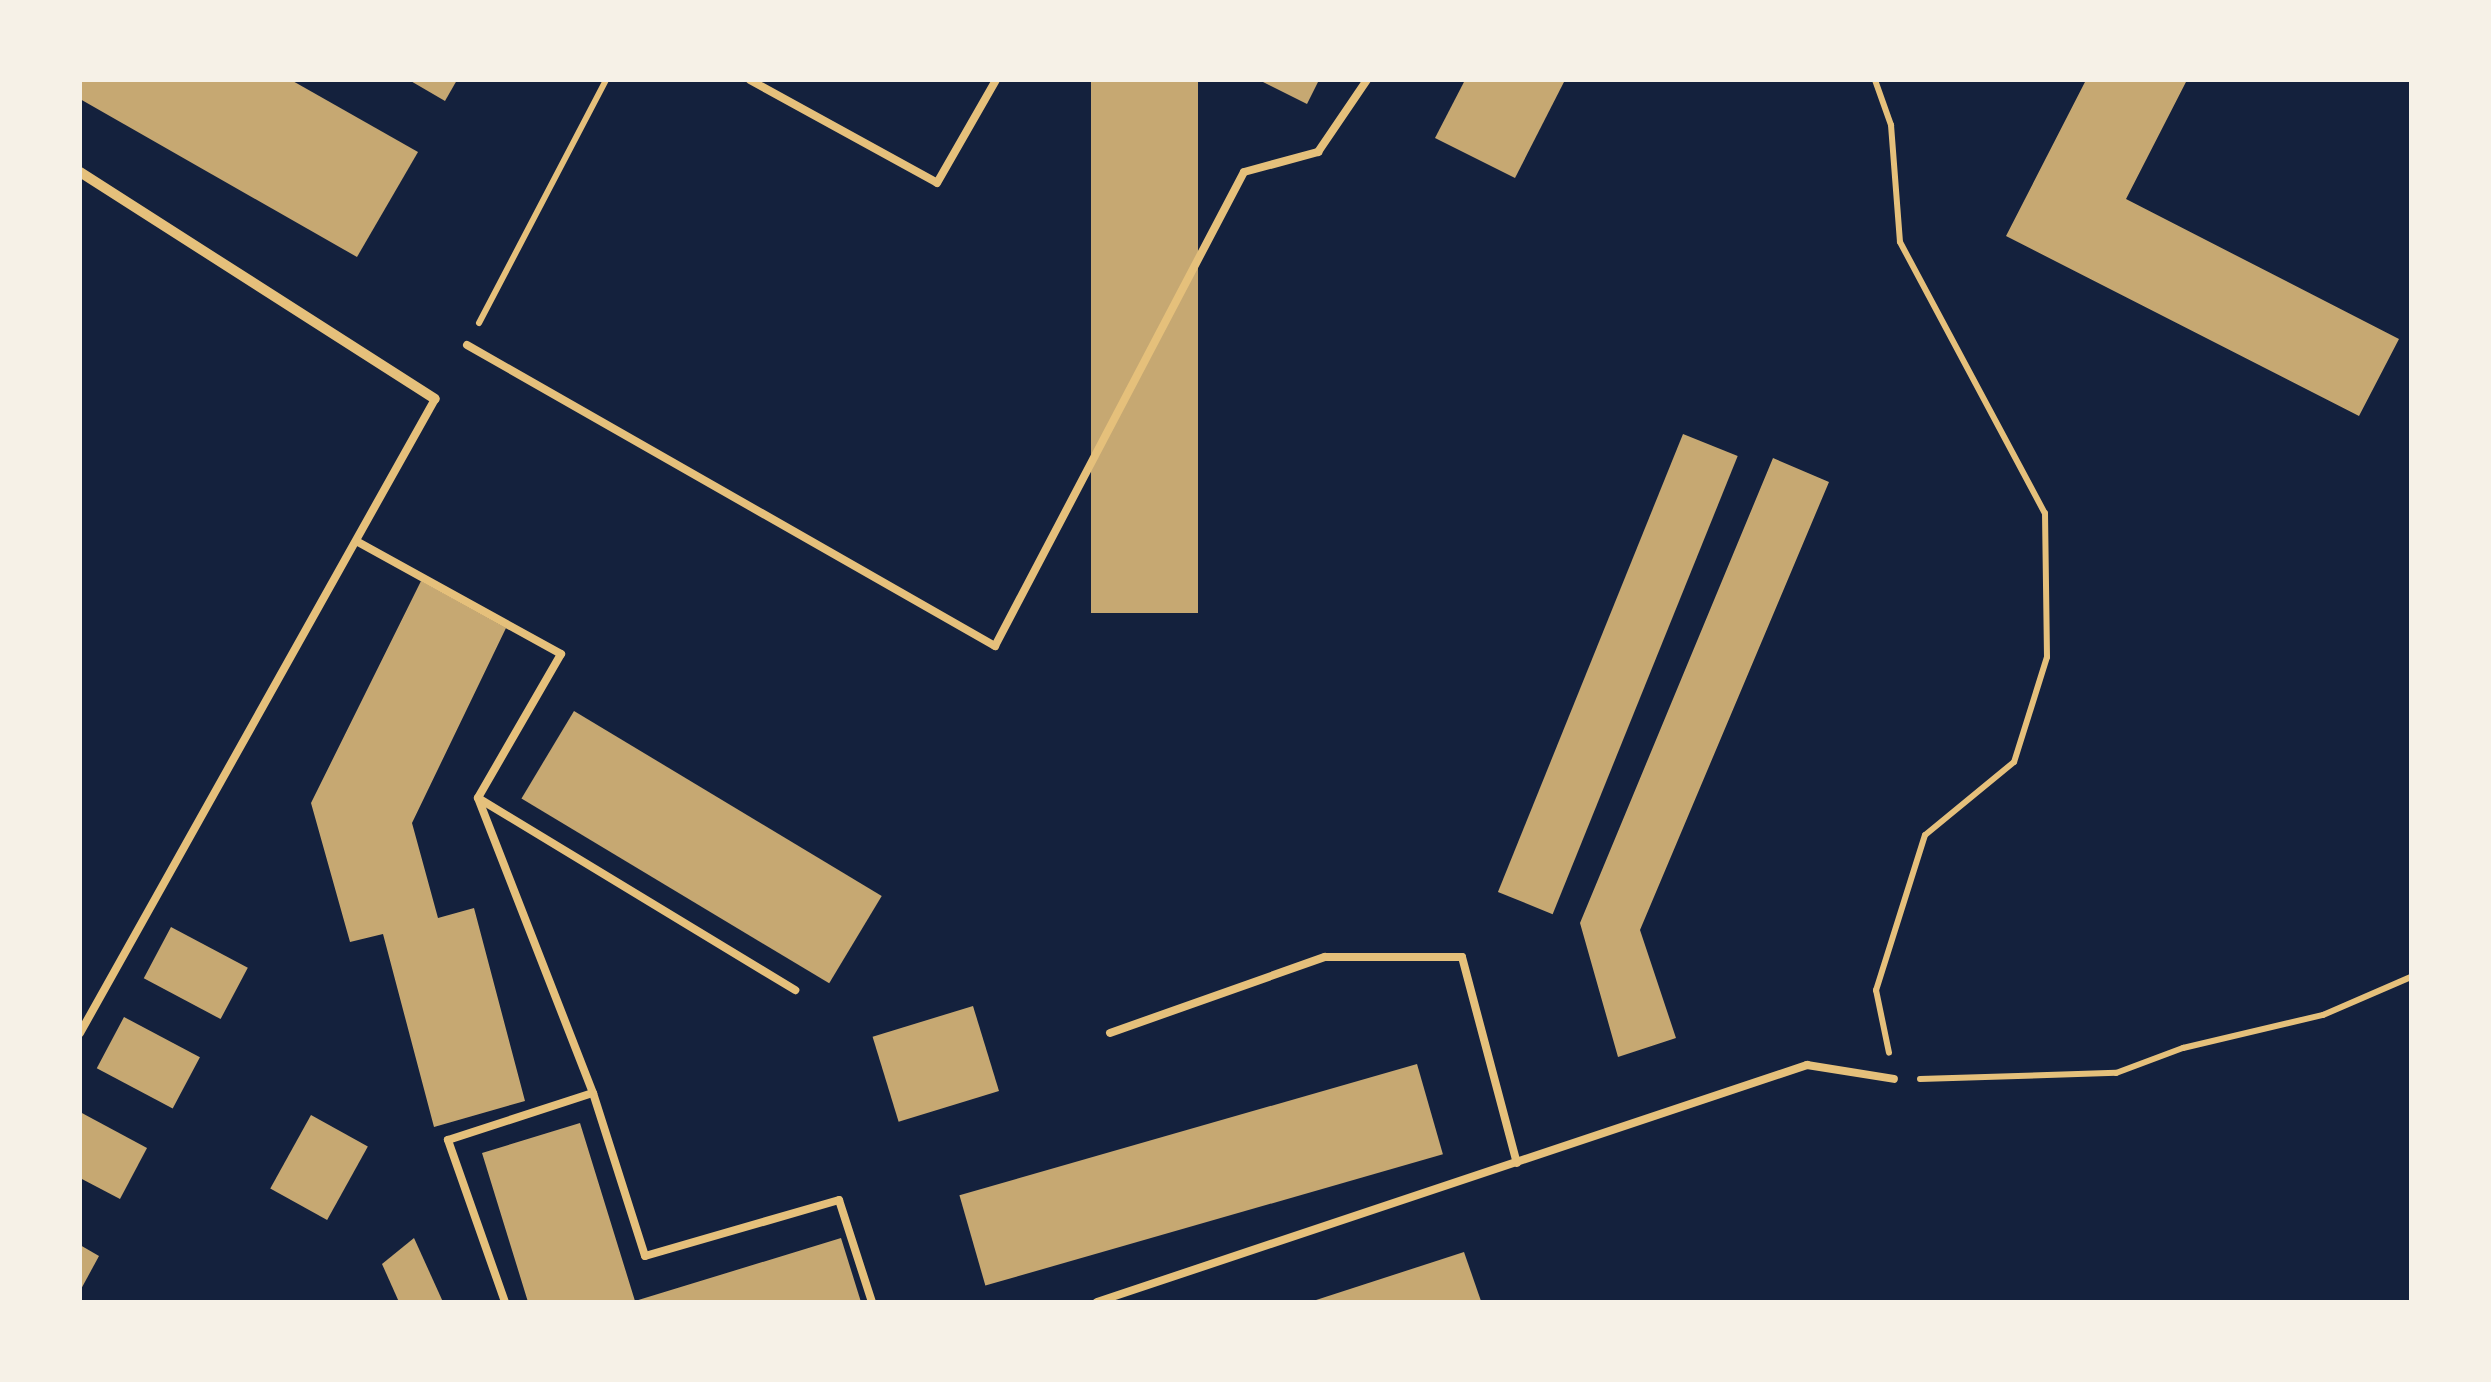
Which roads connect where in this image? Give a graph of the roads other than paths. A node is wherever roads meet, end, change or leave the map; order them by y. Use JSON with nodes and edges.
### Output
{"nodes":[{"id":1,"x":750,"y":80,"type":"edge"},
{"id":2,"x":996,"y":80,"type":"edge"},
{"id":3,"x":1367,"y":80,"type":"edge"},
{"id":4,"x":80,"y":172,"type":"edge"},
{"id":5,"x":467,"y":345,"type":"road end"},
{"id":6,"x":435,"y":399,"type":"joint"},
{"id":7,"x":358,"y":542,"type":"junction"},
{"id":8,"x":478,"y":798,"type":"junction"},
{"id":9,"x":796,"y":990,"type":"dead end"},
{"id":10,"x":80,"y":1033,"type":"edge"},
{"id":11,"x":1110,"y":1033,"type":"dead end"},
{"id":12,"x":1894,"y":1079,"type":"road end"},
{"id":13,"x":593,"y":1093,"type":"junction"},
{"id":14,"x":1518,"y":1163,"type":"junction"},
{"id":15,"x":505,"y":1302,"type":"edge"},
{"id":16,"x":872,"y":1302,"type":"edge"},
{"id":17,"x":1097,"y":1302,"type":"edge"}],
"edges":[{"from":1,"to":2,"type":"lane"},
{"from":3,"to":5,"type":"lane"},
{"from":4,"to":6,"type":"street"},
{"from":6,"to":7,"type":"lane"},
{"from":7,"to":8,"type":"lane"},
{"from":7,"to":10,"type":"lane"},
{"from":8,"to":9,"type":"lane"},
{"from":8,"to":13,"type":"lane"},
{"from":11,"to":14,"type":"lane"},
{"from":12,"to":14,"type":"lane"},
{"from":13,"to":15,"type":"lane"},
{"from":13,"to":16,"type":"lane"},
{"from":14,"to":17,"type":"lane"}]}
